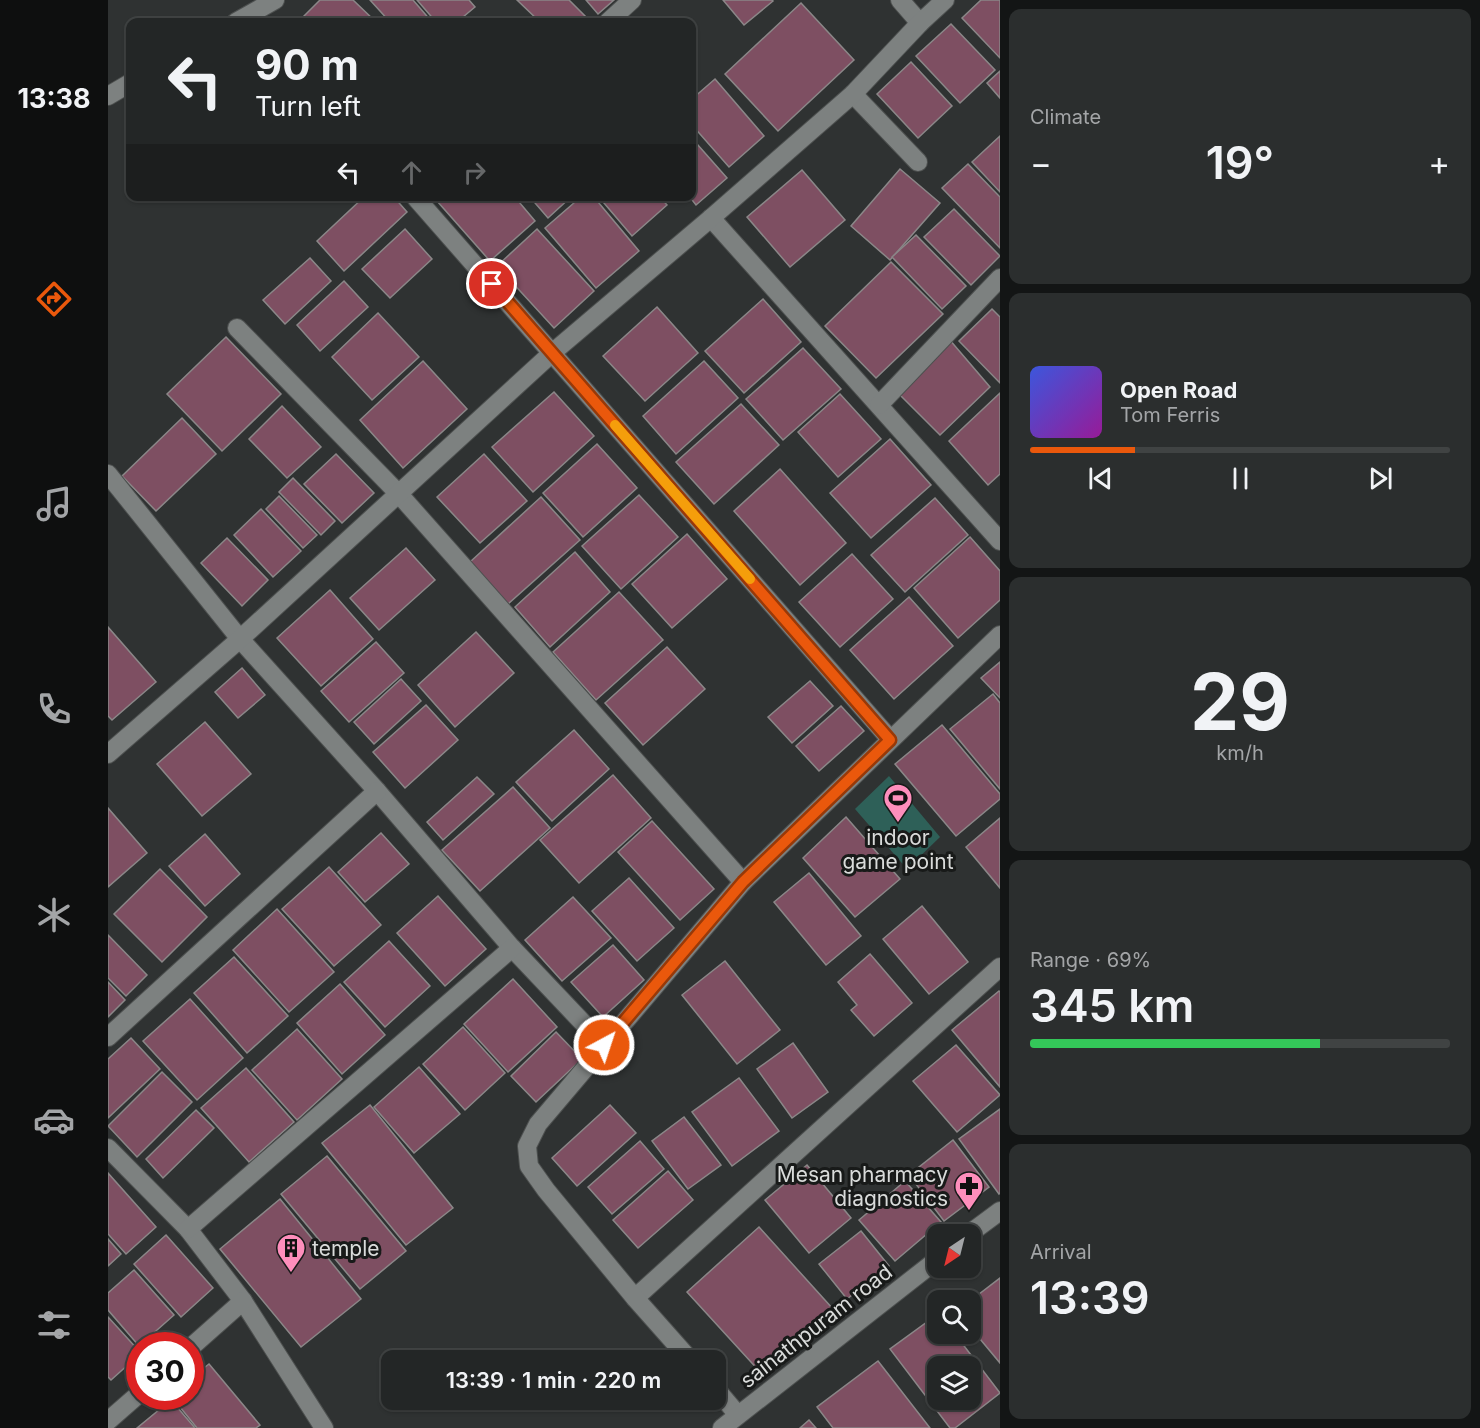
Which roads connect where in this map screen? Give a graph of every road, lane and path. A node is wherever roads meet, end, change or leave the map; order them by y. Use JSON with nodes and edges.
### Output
{"nodes":[{"id":1,"x":275,"y":0,"type":"edge"},
{"id":2,"x":632,"y":0,"type":"edge"},
{"id":3,"x":900,"y":0,"type":"edge"},
{"id":4,"x":945,"y":0,"type":"edge"},
{"id":5,"x":246,"y":18,"type":"edge"},
{"id":6,"x":612,"y":18,"type":"edge"},
{"id":7,"x":920,"y":23,"type":"junction"},
{"id":8,"x":126,"y":85,"type":"edge"},
{"id":9,"x":853,"y":94,"type":"junction"},
{"id":10,"x":108,"y":96,"type":"edge"},
{"id":11,"x":918,"y":162,"type":"dead end"},
{"id":12,"x":419,"y":201,"type":"edge"},
{"id":13,"x":711,"y":218,"type":"junction"},
{"id":14,"x":997,"y":286,"type":"edge"},
{"id":15,"x":237,"y":328,"type":"dead end"},
{"id":16,"x":552,"y":353,"type":"junction"},
{"id":17,"x":879,"y":405,"type":"junction"},
{"id":18,"x":108,"y":474,"type":"edge"},
{"id":19,"x":398,"y":493,"type":"junction"},
{"id":20,"x":1000,"y":542,"type":"edge"},
{"id":21,"x":1000,"y":635,"type":"edge"},
{"id":22,"x":240,"y":639,"type":"junction"},
{"id":23,"x":890,"y":740,"type":"junction"},
{"id":24,"x":108,"y":754,"type":"edge"},
{"id":25,"x":377,"y":791,"type":"junction"},
{"id":26,"x":743,"y":882,"type":"junction"},
{"id":27,"x":512,"y":948,"type":"junction"},
{"id":28,"x":1000,"y":967,"type":"edge"},
{"id":29,"x":108,"y":1037,"type":"edge"},
{"id":30,"x":604,"y":1045,"type":"junction"},
{"id":31,"x":109,"y":1152,"type":"edge"},
{"id":32,"x":1000,"y":1211,"type":"edge"},
{"id":33,"x":981,"y":1225,"type":"edge"},
{"id":34,"x":188,"y":1229,"type":"junction"},
{"id":35,"x":927,"y":1268,"type":"edge"},
{"id":36,"x":635,"y":1298,"type":"junction"},
{"id":37,"x":243,"y":1301,"type":"junction"},
{"id":38,"x":204,"y":1336,"type":"edge"},
{"id":39,"x":681,"y":1350,"type":"edge"},
{"id":40,"x":726,"y":1401,"type":"edge"},
{"id":41,"x":126,"y":1405,"type":"edge"},
{"id":42,"x":738,"y":1415,"type":"junction"},
{"id":43,"x":108,"y":1421,"type":"edge"},
{"id":44,"x":324,"y":1428,"type":"edge"},
{"id":45,"x":722,"y":1428,"type":"edge"}],
"edges":[{"from":1,"to":5,"type":"street"},
{"from":2,"to":6,"type":"street"},
{"from":3,"to":7,"type":"street"},
{"from":4,"to":7,"type":"street"},
{"from":7,"to":9,"type":"street"},
{"from":8,"to":10,"type":"street"},
{"from":9,"to":11,"type":"street"},
{"from":9,"to":13,"type":"street"},
{"from":12,"to":16,"type":"street"},
{"from":13,"to":16,"type":"street"},
{"from":13,"to":17,"type":"street"},
{"from":14,"to":17,"type":"street"},
{"from":15,"to":19,"type":"street"},
{"from":16,"to":19,"type":"street"},
{"from":16,"to":23,"type":"street"},
{"from":17,"to":20,"type":"street"},
{"from":18,"to":22,"type":"street"},
{"from":19,"to":22,"type":"street"},
{"from":19,"to":26,"type":"street"},
{"from":21,"to":23,"type":"street"},
{"from":22,"to":24,"type":"street"},
{"from":22,"to":25,"type":"street"},
{"from":23,"to":26,"type":"street"},
{"from":25,"to":27,"type":"street"},
{"from":25,"to":29,"type":"street"},
{"from":26,"to":30,"type":"street"},
{"from":27,"to":30,"type":"street"},
{"from":27,"to":34,"type":"street"},
{"from":28,"to":36,"type":"street"},
{"from":30,"to":36,"type":"street"},
{"from":31,"to":34,"type":"street"},
{"from":32,"to":33,"type":"street"},
{"from":34,"to":37,"type":"street"},
{"from":35,"to":42,"type":"street","name":"sainathpuram road"},
{"from":36,"to":39,"type":"street"},
{"from":37,"to":38,"type":"street"},
{"from":37,"to":44,"type":"street"},
{"from":40,"to":42,"type":"street"},
{"from":41,"to":43,"type":"street"},
{"from":42,"to":45,"type":"street","name":"sainathpuram road"}]}
